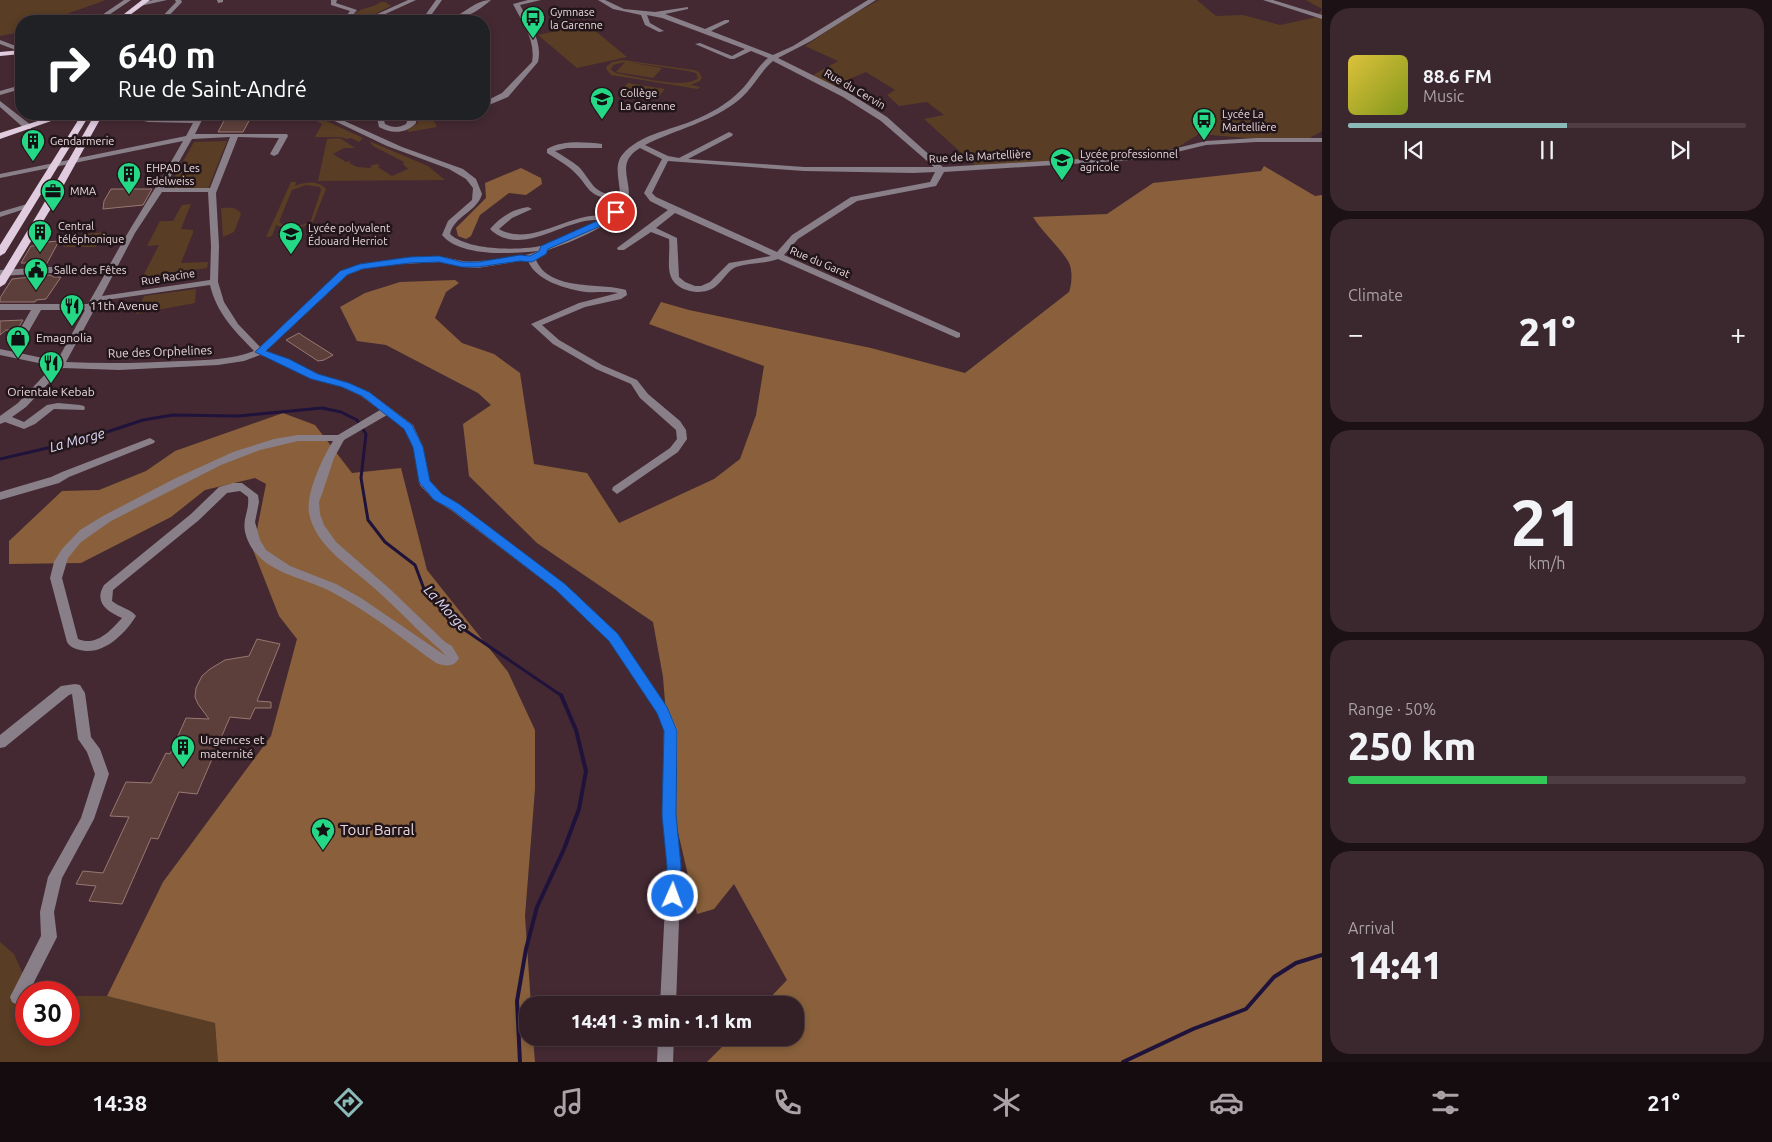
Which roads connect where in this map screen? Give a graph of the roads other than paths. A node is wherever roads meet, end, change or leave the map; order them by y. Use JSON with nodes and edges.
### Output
{"nodes":[{"id":1,"x":128,"y":0,"type":"edge"},
{"id":2,"x":147,"y":0,"type":"edge"},
{"id":3,"x":164,"y":0,"type":"edge"},
{"id":4,"x":178,"y":0,"type":"edge"},
{"id":5,"x":334,"y":0,"type":"edge"},
{"id":6,"x":413,"y":0,"type":"edge"},
{"id":7,"x":439,"y":0,"type":"edge"},
{"id":8,"x":488,"y":0,"type":"edge"},
{"id":9,"x":507,"y":0,"type":"edge"},
{"id":10,"x":538,"y":0,"type":"edge"},
{"id":11,"x":601,"y":0,"type":"edge"},
{"id":12,"x":873,"y":0,"type":"edge"},
{"id":13,"x":1266,"y":0,"type":"edge"},
{"id":14,"x":141,"y":2,"type":"edge"},
{"id":15,"x":516,"y":4,"type":"junction"},
{"id":16,"x":686,"y":8,"type":"dead end"},
{"id":17,"x":643,"y":12,"type":"junction"},
{"id":18,"x":654,"y":14,"type":"junction"},
{"id":19,"x":105,"y":15,"type":"edge"},
{"id":20,"x":122,"y":15,"type":"edge"},
{"id":21,"x":125,"y":15,"type":"edge"},
{"id":22,"x":168,"y":15,"type":"edge"},
{"id":23,"x":350,"y":15,"type":"edge"},
{"id":24,"x":379,"y":15,"type":"edge"},
{"id":25,"x":430,"y":15,"type":"edge"},
{"id":26,"x":465,"y":15,"type":"edge"},
{"id":27,"x":1322,"y":17,"type":"edge"},
{"id":28,"x":726,"y":21,"type":"dead end"},
{"id":29,"x":661,"y":31,"type":"dead end"},
{"id":30,"x":704,"y":32,"type":"junction"},
{"id":31,"x":0,"y":42,"type":"edge"},
{"id":32,"x":698,"y":44,"type":"dead end"},
{"id":33,"x":0,"y":48,"type":"edge"},
{"id":34,"x":15,"y":48,"type":"edge"},
{"id":35,"x":751,"y":49,"type":"junction"},
{"id":36,"x":15,"y":50,"type":"edge"},
{"id":37,"x":15,"y":51,"type":"edge"},
{"id":38,"x":0,"y":54,"type":"edge"},
{"id":39,"x":773,"y":58,"type":"junction"},
{"id":40,"x":15,"y":89,"type":"edge"},
{"id":41,"x":0,"y":93,"type":"edge"},
{"id":42,"x":490,"y":102,"type":"edge"},
{"id":43,"x":0,"y":103,"type":"edge"},
{"id":44,"x":15,"y":116,"type":"edge"},
{"id":45,"x":20,"y":120,"type":"edge"},
{"id":46,"x":49,"y":120,"type":"edge"},
{"id":47,"x":82,"y":120,"type":"edge"},
{"id":48,"x":96,"y":120,"type":"edge"},
{"id":49,"x":199,"y":120,"type":"edge"},
{"id":50,"x":335,"y":120,"type":"edge"},
{"id":51,"x":381,"y":120,"type":"edge"},
{"id":52,"x":412,"y":120,"type":"edge"},
{"id":53,"x":28,"y":127,"type":"junction"},
{"id":54,"x":729,"y":134,"type":"dead end"},
{"id":55,"x":235,"y":135,"type":"junction"},
{"id":56,"x":0,"y":136,"type":"edge"},
{"id":57,"x":189,"y":138,"type":"junction"},
{"id":58,"x":1322,"y":140,"type":"edge"},
{"id":59,"x":640,"y":145,"type":"junction"},
{"id":60,"x":599,"y":146,"type":"dead end"},
{"id":61,"x":274,"y":154,"type":"dead end"},
{"id":62,"x":666,"y":158,"type":"junction"},
{"id":63,"x":680,"y":160,"type":"junction"},
{"id":64,"x":72,"y":161,"type":"junction"},
{"id":65,"x":55,"y":165,"type":"junction"},
{"id":66,"x":941,"y":169,"type":"junction"},
{"id":67,"x":0,"y":176,"type":"edge"},
{"id":68,"x":158,"y":190,"type":"junction"},
{"id":69,"x":212,"y":190,"type":"junction"},
{"id":70,"x":625,"y":197,"type":"junction"},
{"id":71,"x":48,"y":203,"type":"junction"},
{"id":72,"x":31,"y":204,"type":"junction"},
{"id":73,"x":528,"y":209,"type":"dead end"},
{"id":74,"x":674,"y":210,"type":"junction"},
{"id":75,"x":0,"y":215,"type":"edge"},
{"id":76,"x":607,"y":219,"type":"junction"},
{"id":77,"x":650,"y":230,"type":"junction"},
{"id":78,"x":544,"y":248,"type":"junction"},
{"id":79,"x":621,"y":248,"type":"dead end"},
{"id":80,"x":0,"y":253,"type":"edge"},
{"id":81,"x":779,"y":256,"type":"junction"},
{"id":82,"x":532,"y":259,"type":"junction"},
{"id":83,"x":110,"y":270,"type":"junction"},
{"id":84,"x":3,"y":273,"type":"edge"},
{"id":85,"x":214,"y":282,"type":"junction"},
{"id":86,"x":0,"y":284,"type":"edge"},
{"id":87,"x":94,"y":303,"type":"junction"},
{"id":88,"x":0,"y":307,"type":"edge"},
{"id":89,"x":37,"y":308,"type":"junction"},
{"id":90,"x":24,"y":331,"type":"dead end"},
{"id":91,"x":957,"y":335,"type":"dead end"},
{"id":92,"x":0,"y":352,"type":"edge"},
{"id":93,"x":260,"y":352,"type":"junction"},
{"id":94,"x":60,"y":365,"type":"junction"},
{"id":95,"x":80,"y":408,"type":"dead end"},
{"id":96,"x":382,"y":414,"type":"junction"},
{"id":97,"x":3,"y":415,"type":"edge"},
{"id":98,"x":343,"y":436,"type":"junction"},
{"id":99,"x":150,"y":441,"type":"dead end"},
{"id":100,"x":617,"y":490,"type":"dead end"},
{"id":101,"x":0,"y":496,"type":"edge"},
{"id":102,"x":0,"y":742,"type":"edge"},
{"id":103,"x":26,"y":981,"type":"edge"},
{"id":104,"x":668,"y":996,"type":"edge"},
{"id":105,"x":666,"y":1046,"type":"edge"},
{"id":106,"x":665,"y":1062,"type":"edge"}],
"edges":[{"from":1,"to":19,"type":"street"},
{"from":2,"to":14,"type":"main road"},
{"from":3,"to":14,"type":"street"},
{"from":4,"to":22,"type":"street"},
{"from":5,"to":23,"type":"street"},
{"from":6,"to":24,"type":"street"},
{"from":7,"to":25,"type":"street"},
{"from":8,"to":26,"type":"street"},
{"from":9,"to":15,"type":"street"},
{"from":10,"to":15,"type":"street"},
{"from":11,"to":17,"type":"street"},
{"from":12,"to":39,"type":"street"},
{"from":13,"to":27,"type":"street"},
{"from":14,"to":20,"type":"main road"},
{"from":14,"to":21,"type":"main road"},
{"from":15,"to":42,"type":"street"},
{"from":16,"to":18,"type":"street"},
{"from":17,"to":18,"type":"street"},
{"from":17,"to":29,"type":"street"},
{"from":18,"to":30,"type":"street","name":"Rue du Cervin"},
{"from":28,"to":30,"type":"street"},
{"from":30,"to":35,"type":"street","name":"Rue du Cervin"},
{"from":31,"to":34,"type":"street"},
{"from":32,"to":35,"type":"street"},
{"from":33,"to":36,"type":"street"},
{"from":35,"to":39,"type":"street","name":"Rue du Cervin"},
{"from":37,"to":38,"type":"main road"},
{"from":39,"to":59,"type":"street"},
{"from":39,"to":66,"type":"street","name":"Rue du Cervin"},
{"from":40,"to":41,"type":"street"},
{"from":43,"to":44,"type":"street"},
{"from":45,"to":53,"type":"street"},
{"from":46,"to":53,"type":"main road"},
{"from":47,"to":65,"type":"main road"},
{"from":48,"to":64,"type":"main road"},
{"from":49,"to":57,"type":"street"},
{"from":50,"to":78,"type":"street"},
{"from":51,"to":52,"type":"street"},
{"from":53,"to":56,"type":"main road"},
{"from":54,"to":63,"type":"street"},
{"from":55,"to":57,"type":"street"},
{"from":55,"to":61,"type":"street"},
{"from":55,"to":69,"type":"street"},
{"from":57,"to":64,"type":"street"},
{"from":57,"to":68,"type":"street"},
{"from":58,"to":66,"type":"street","name":"Rue de la Martellière"},
{"from":59,"to":62,"type":"street","name":"Rue de la Martellière"},
{"from":59,"to":70,"type":"street"},
{"from":60,"to":70,"type":"street"},
{"from":62,"to":63,"type":"street","name":"Rue de la Martellière"},
{"from":62,"to":74,"type":"street","name":"Rue du Garat"},
{"from":63,"to":66,"type":"street","name":"Rue de la Martellière"},
{"from":64,"to":65,"type":"street"},
{"from":64,"to":71,"type":"main road"},
{"from":65,"to":67,"type":"street"},
{"from":65,"to":72,"type":"main road"},
{"from":66,"to":81,"type":"street"},
{"from":68,"to":69,"type":"street"},
{"from":68,"to":83,"type":"street"},
{"from":69,"to":85,"type":"street"},
{"from":70,"to":76,"type":"street"},
{"from":71,"to":72,"type":"main road"},
{"from":71,"to":84,"type":"main road"},
{"from":72,"to":75,"type":"street"},
{"from":72,"to":80,"type":"main road"},
{"from":73,"to":76,"type":"street"},
{"from":74,"to":77,"type":"street"},
{"from":74,"to":81,"type":"street","name":"Rue du Garat"},
{"from":76,"to":78,"type":"street"},
{"from":77,"to":79,"type":"street"},
{"from":77,"to":81,"type":"street"},
{"from":78,"to":82,"type":"street"},
{"from":81,"to":91,"type":"street","name":"Rue du Garat"},
{"from":82,"to":93,"type":"street"},
{"from":82,"to":100,"type":"street"},
{"from":83,"to":84,"type":"street"},
{"from":83,"to":87,"type":"street"},
{"from":84,"to":86,"type":"main road"},
{"from":85,"to":87,"type":"street","name":"Rue Racine"},
{"from":85,"to":93,"type":"street"},
{"from":87,"to":89,"type":"street","name":"Rue Racine"},
{"from":87,"to":94,"type":"street"},
{"from":88,"to":89,"type":"street","name":"Rue Racine"},
{"from":89,"to":90,"type":"street"},
{"from":92,"to":94,"type":"street","name":"Rue des Orphelines"},
{"from":93,"to":94,"type":"street","name":"Rue des Orphelines"},
{"from":93,"to":96,"type":"street"},
{"from":94,"to":97,"type":"street"},
{"from":95,"to":97,"type":"street"},
{"from":96,"to":98,"type":"street"},
{"from":96,"to":104,"type":"street"},
{"from":98,"to":98,"type":"street"},
{"from":99,"to":101,"type":"street"},
{"from":102,"to":103,"type":"street"},
{"from":105,"to":106,"type":"street"}]}
